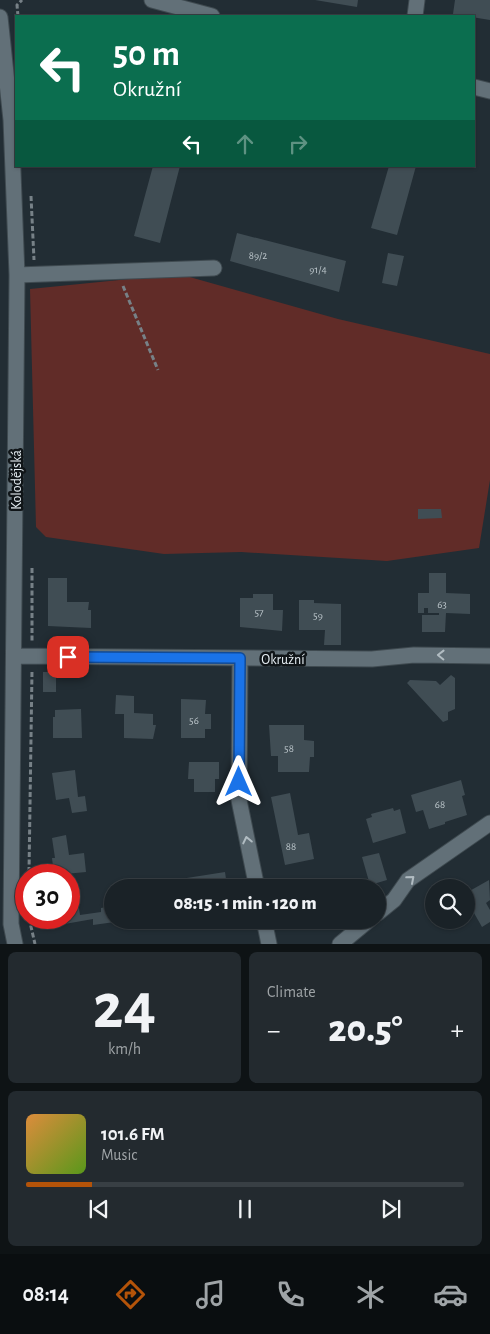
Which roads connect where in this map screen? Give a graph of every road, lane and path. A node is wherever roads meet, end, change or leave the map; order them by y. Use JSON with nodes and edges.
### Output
{"nodes":[{"id":1,"x":22,"y":0,"type":"edge"},
{"id":2,"x":152,"y":0,"type":"edge"},
{"id":3,"x":417,"y":0,"type":"edge"},
{"id":4,"x":18,"y":15,"type":"edge"},
{"id":5,"x":208,"y":15,"type":"edge"},
{"id":6,"x":415,"y":15,"type":"edge"},
{"id":7,"x":0,"y":17,"type":"edge"},
{"id":8,"x":475,"y":87,"type":"edge"},
{"id":9,"x":490,"y":91,"type":"edge"},
{"id":10,"x":214,"y":268,"type":"dead end"},
{"id":11,"x":117,"y":272,"type":"junction"},
{"id":12,"x":17,"y":275,"type":"junction"},
{"id":13,"x":158,"y":370,"type":"dead end"},
{"id":14,"x":15,"y":656,"type":"junction"},
{"id":15,"x":490,"y":656,"type":"edge"},
{"id":16,"x":240,"y":658,"type":"junction"},
{"id":17,"x":490,"y":823,"type":"edge"},
{"id":18,"x":256,"y":879,"type":"edge"},
{"id":19,"x":386,"y":906,"type":"edge"},
{"id":20,"x":31,"y":929,"type":"edge"},
{"id":21,"x":266,"y":929,"type":"edge"},
{"id":22,"x":358,"y":929,"type":"edge"},
{"id":23,"x":14,"y":944,"type":"edge"},
{"id":24,"x":34,"y":944,"type":"edge"},
{"id":25,"x":269,"y":944,"type":"edge"},
{"id":26,"x":340,"y":944,"type":"edge"}],
"edges":[{"from":1,"to":4,"type":"path"},
{"from":2,"to":5,"type":"street"},
{"from":3,"to":6,"type":"street"},
{"from":7,"to":12,"type":"street","name":"Kolodějská"},
{"from":8,"to":9,"type":"street"},
{"from":10,"to":11,"type":"street"},
{"from":11,"to":12,"type":"street"},
{"from":11,"to":13,"type":"path"},
{"from":12,"to":14,"type":"street","name":"Kolodějská"},
{"from":14,"to":16,"type":"street","name":"Okružní"},
{"from":14,"to":23,"type":"street","name":"Kolodějská"},
{"from":15,"to":16,"type":"street","name":"Okružní","one_way":true},
{"from":18,"to":16,"type":"street","one_way":true},
{"from":19,"to":17,"type":"street","one_way":true},
{"from":20,"to":24,"type":"path"},
{"from":21,"to":25,"type":"street"},
{"from":22,"to":26,"type":"street"}]}
